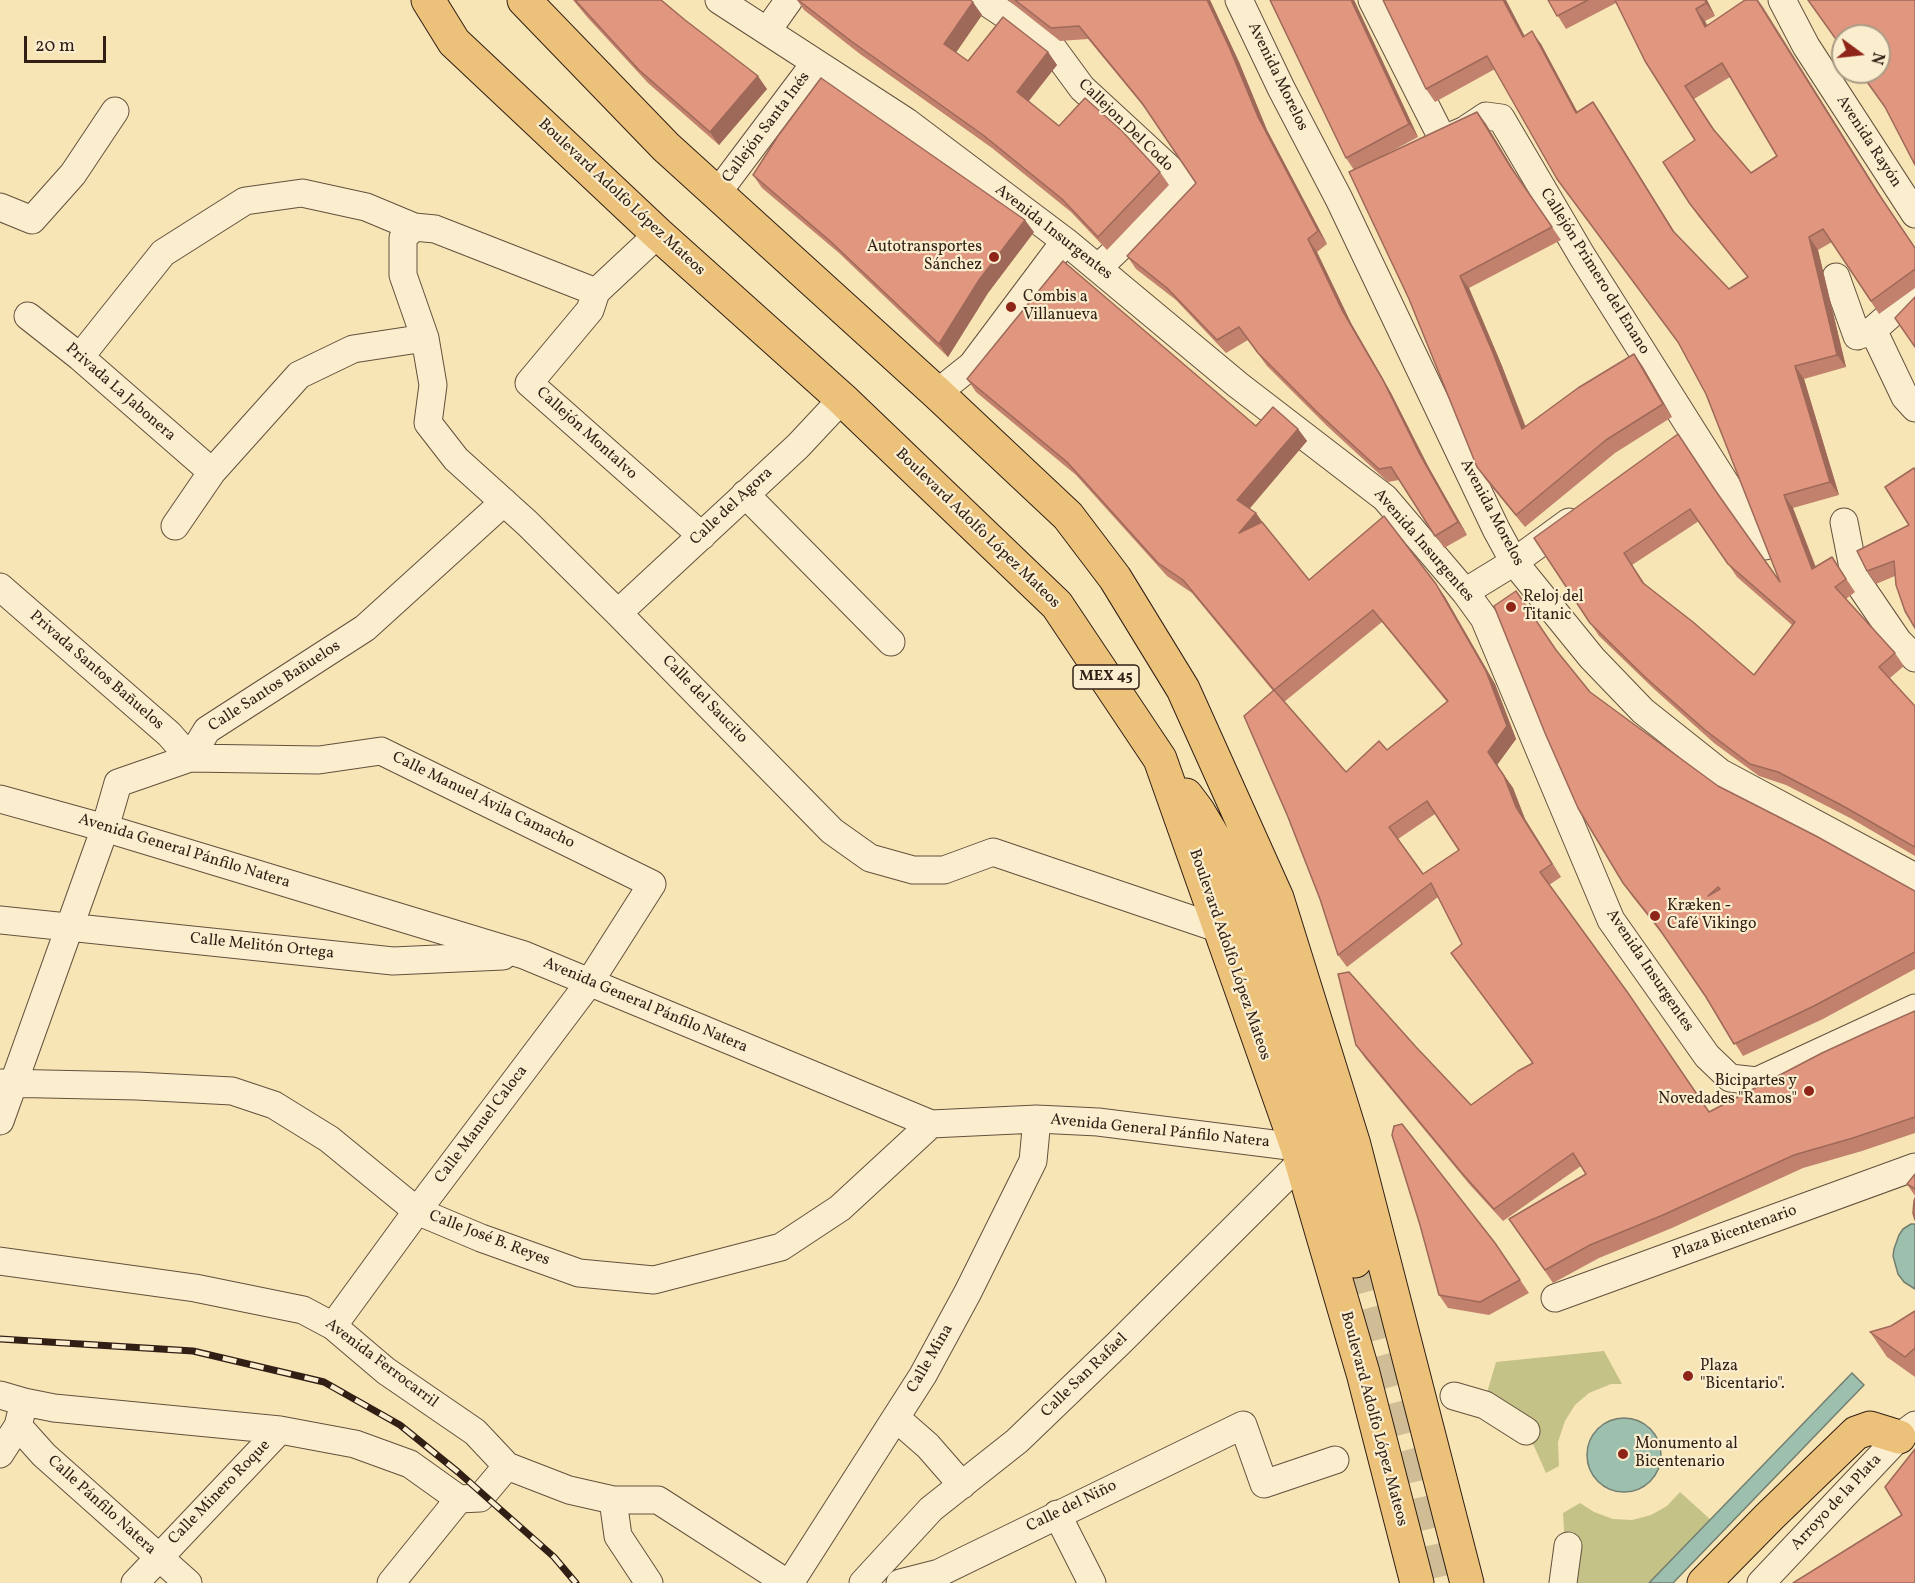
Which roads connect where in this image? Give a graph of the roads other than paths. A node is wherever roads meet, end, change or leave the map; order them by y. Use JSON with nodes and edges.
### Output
{"nodes":[{"id":1,"x":428,"y":0,"type":"edge"},
{"id":2,"x":524,"y":0,"type":"edge"},
{"id":3,"x":719,"y":0,"type":"edge"},
{"id":4,"x":789,"y":0,"type":"edge"},
{"id":5,"x":983,"y":0,"type":"edge"},
{"id":6,"x":1239,"y":0,"type":"edge"},
{"id":7,"x":1372,"y":0,"type":"edge"},
{"id":8,"x":1784,"y":4,"type":"edge"},
{"id":9,"x":766,"y":31,"type":"junction"},
{"id":10,"x":815,"y":63,"type":"junction"},
{"id":11,"x":115,"y":111,"type":"dead end"},
{"id":12,"x":718,"y":192,"type":"junction"},
{"id":13,"x":0,"y":207,"type":"edge"},
{"id":14,"x":1915,"y":214,"type":"edge"},
{"id":15,"x":414,"y":227,"type":"junction"},
{"id":16,"x":658,"y":234,"type":"junction"},
{"id":17,"x":1065,"y":241,"type":"junction"},
{"id":18,"x":1098,"y":268,"type":"junction"},
{"id":19,"x":1836,"y":277,"type":"dead end"},
{"id":20,"x":596,"y":292,"type":"junction"},
{"id":21,"x":1915,"y":293,"type":"edge"},
{"id":22,"x":28,"y":316,"type":"dead end"},
{"id":23,"x":1873,"y":330,"type":"junction"},
{"id":24,"x":425,"y":338,"type":"junction"},
{"id":25,"x":80,"y":357,"type":"junction"},
{"id":26,"x":937,"y":393,"type":"junction"},
{"id":27,"x":842,"y":399,"type":"junction"},
{"id":28,"x":1915,"y":408,"type":"edge"},
{"id":29,"x":212,"y":472,"type":"junction"},
{"id":30,"x":745,"y":494,"type":"junction"},
{"id":31,"x":504,"y":502,"type":"junction"},
{"id":32,"x":1589,"y":507,"type":"edge"},
{"id":33,"x":1844,"y":522,"type":"dead end"},
{"id":34,"x":175,"y":526,"type":"dead end"},
{"id":35,"x":702,"y":536,"type":"junction"},
{"id":36,"x":1765,"y":546,"type":"edge"},
{"id":37,"x":1514,"y":562,"type":"junction"},
{"id":38,"x":0,"y":587,"type":"edge"},
{"id":39,"x":1465,"y":592,"type":"junction"},
{"id":40,"x":618,"y":613,"type":"junction"},
{"id":41,"x":891,"y":642,"type":"dead end"},
{"id":42,"x":1915,"y":658,"type":"edge"},
{"id":43,"x":190,"y":758,"type":"junction"},
{"id":44,"x":1161,"y":759,"type":"junction"},
{"id":45,"x":0,"y":799,"type":"edge"},
{"id":46,"x":105,"y":828,"type":"junction"},
{"id":47,"x":1915,"y":877,"type":"edge"},
{"id":48,"x":0,"y":920,"type":"edge"},
{"id":49,"x":71,"y":926,"type":"junction"},
{"id":50,"x":1220,"y":929,"type":"junction"},
{"id":51,"x":524,"y":955,"type":"junction"},
{"id":52,"x":589,"y":983,"type":"junction"},
{"id":53,"x":1915,"y":1008,"type":"edge"},
{"id":54,"x":7,"y":1083,"type":"edge"},
{"id":55,"x":1036,"y":1119,"type":"junction"},
{"id":56,"x":0,"y":1121,"type":"edge"},
{"id":57,"x":931,"y":1124,"type":"junction"},
{"id":58,"x":1299,"y":1155,"type":"junction"},
{"id":59,"x":1915,"y":1167,"type":"edge"},
{"id":60,"x":417,"y":1211,"type":"junction"},
{"id":61,"x":0,"y":1261,"type":"edge"},
{"id":62,"x":1355,"y":1261,"type":"tunnel mouth"},
{"id":63,"x":1555,"y":1298,"type":"dead end"},
{"id":64,"x":333,"y":1326,"type":"junction"},
{"id":65,"x":1454,"y":1396,"type":"dead end"},
{"id":66,"x":14,"y":1408,"type":"edge"},
{"id":67,"x":896,"y":1418,"type":"junction"},
{"id":68,"x":280,"y":1430,"type":"junction"},
{"id":69,"x":1526,"y":1431,"type":"dead end"},
{"id":70,"x":1907,"y":1431,"type":"edge"},
{"id":71,"x":0,"y":1454,"type":"edge"},
{"id":72,"x":1335,"y":1460,"type":"dead end"},
{"id":73,"x":507,"y":1466,"type":"junction"},
{"id":74,"x":962,"y":1485,"type":"junction"},
{"id":75,"x":459,"y":1499,"type":"junction"},
{"id":76,"x":613,"y":1500,"type":"junction"},
{"id":77,"x":1057,"y":1514,"type":"junction"},
{"id":78,"x":1568,"y":1546,"type":"dead end"},
{"id":79,"x":158,"y":1558,"type":"junction"},
{"id":80,"x":135,"y":1583,"type":"edge"},
{"id":81,"x":188,"y":1583,"type":"edge"},
{"id":82,"x":391,"y":1583,"type":"edge"},
{"id":83,"x":650,"y":1583,"type":"edge"},
{"id":84,"x":789,"y":1583,"type":"edge"},
{"id":85,"x":863,"y":1583,"type":"edge"},
{"id":86,"x":900,"y":1583,"type":"edge"},
{"id":87,"x":1092,"y":1583,"type":"edge"},
{"id":88,"x":1417,"y":1583,"type":"edge"},
{"id":89,"x":1467,"y":1583,"type":"edge"},
{"id":90,"x":1563,"y":1583,"type":"edge"},
{"id":91,"x":1704,"y":1583,"type":"edge"},
{"id":92,"x":1761,"y":1583,"type":"edge"}],
"edges":[{"from":1,"to":16,"type":"main road","name":"Boulevard Adolfo López Mateos","number":"MEX 45"},
{"from":2,"to":12,"type":"main road"},
{"from":3,"to":9,"type":"street","name":"Avenida Insurgentes"},
{"from":4,"to":9,"type":"street"},
{"from":5,"to":18,"type":"street","name":"Callejon Del Codo"},
{"from":6,"to":37,"type":"street","name":"Avenida Morelos"},
{"from":7,"to":36,"type":"street","name":"Callejón Primero del Enano"},
{"from":8,"to":14,"type":"street","name":"Avenida Rayón"},
{"from":9,"to":10,"type":"street","name":"Avenida Insurgentes"},
{"from":10,"to":12,"type":"street","name":"Callejón Santa Inés"},
{"from":10,"to":17,"type":"street","name":"Avenida Insurgentes"},
{"from":11,"to":13,"type":"street"},
{"from":12,"to":26,"type":"main road"},
{"from":15,"to":20,"type":"street"},
{"from":15,"to":24,"type":"street","name":"Calle del Saucito"},
{"from":15,"to":25,"type":"street"},
{"from":16,"to":20,"type":"street","name":"Callejón Montalvo"},
{"from":16,"to":27,"type":"main road","name":"Boulevard Adolfo López Mateos","number":"MEX 45"},
{"from":17,"to":18,"type":"street","name":"Avenida Insurgentes"},
{"from":17,"to":26,"type":"street"},
{"from":18,"to":39,"type":"street","name":"Avenida Insurgentes"},
{"from":19,"to":23,"type":"street"},
{"from":20,"to":35,"type":"street","name":"Callejón Montalvo"},
{"from":21,"to":23,"type":"street"},
{"from":22,"to":25,"type":"street","name":"Privada La Jabonera"},
{"from":23,"to":28,"type":"street"},
{"from":24,"to":29,"type":"street"},
{"from":24,"to":31,"type":"street","name":"Calle del Saucito"},
{"from":25,"to":29,"type":"street","name":"Privada La Jabonera"},
{"from":26,"to":89,"type":"main road"},
{"from":27,"to":30,"type":"street","name":"Calle del Agora"},
{"from":27,"to":44,"type":"main road","name":"Boulevard Adolfo López Mateos","number":"MEX 45"},
{"from":29,"to":34,"type":"street"},
{"from":30,"to":35,"type":"street","name":"Calle del Agora"},
{"from":30,"to":41,"type":"street"},
{"from":31,"to":40,"type":"street","name":"Calle del Saucito"},
{"from":31,"to":43,"type":"street","name":"Calle Santos Bañuelos"},
{"from":32,"to":37,"type":"street"},
{"from":33,"to":42,"type":"street"},
{"from":35,"to":40,"type":"street","name":"Calle del Agora"},
{"from":37,"to":39,"type":"street"},
{"from":37,"to":47,"type":"street","name":"Avenida Morelos"},
{"from":38,"to":43,"type":"street","name":"Privada Santos Bañuelos"},
{"from":39,"to":53,"type":"street","name":"Avenida Insurgentes"},
{"from":40,"to":50,"type":"street","name":"Calle del Saucito"},
{"from":43,"to":46,"type":"street"},
{"from":43,"to":52,"type":"street","name":"Calle Manuel Ávila Camacho"},
{"from":44,"to":50,"type":"main road","name":"Boulevard Adolfo López Mateos","number":"MEX 45"},
{"from":44,"to":62,"type":"main road"},
{"from":45,"to":46,"type":"street","name":"Avenida General Pánfilo Natera"},
{"from":46,"to":49,"type":"street"},
{"from":46,"to":51,"type":"street","name":"Avenida General Pánfilo Natera"},
{"from":48,"to":49,"type":"street","name":"Calle Melitón Ortega"},
{"from":49,"to":51,"type":"street","name":"Calle Melitón Ortega"},
{"from":49,"to":54,"type":"street"},
{"from":50,"to":58,"type":"main road","name":"Boulevard Adolfo López Mateos","number":"MEX 45"},
{"from":51,"to":52,"type":"street","name":"Avenida General Pánfilo Natera"},
{"from":52,"to":57,"type":"street","name":"Avenida General Pánfilo Natera"},
{"from":52,"to":60,"type":"street","name":"Calle Manuel Caloca"},
{"from":54,"to":56,"type":"street"},
{"from":54,"to":60,"type":"street","name":"Calle José B. Reyes"},
{"from":55,"to":57,"type":"street","name":"Avenida General Pánfilo Natera"},
{"from":55,"to":58,"type":"street","name":"Avenida General Pánfilo Natera"},
{"from":55,"to":67,"type":"street","name":"Calle Mina"},
{"from":57,"to":60,"type":"street","name":"Calle José B. Reyes"},
{"from":58,"to":74,"type":"street","name":"Calle San Rafael"},
{"from":58,"to":88,"type":"main road","name":"Boulevard Adolfo López Mateos","number":"MEX 45"},
{"from":59,"to":63,"type":"street","name":"Plaza Bicentenario"},
{"from":60,"to":64,"type":"street","name":"Calle Manuel Caloca"},
{"from":61,"to":64,"type":"street","name":"Avenida Ferrocarril"},
{"from":64,"to":73,"type":"street","name":"Avenida Ferrocarril"},
{"from":65,"to":69,"type":"street"},
{"from":66,"to":68,"type":"street"},
{"from":66,"to":71,"type":"street"},
{"from":66,"to":79,"type":"street","name":"Calle Pánfilo Natera"},
{"from":67,"to":74,"type":"street"},
{"from":67,"to":84,"type":"street","name":"Calle Mina"},
{"from":68,"to":75,"type":"street"},
{"from":68,"to":79,"type":"street","name":"Calle Minero Roque"},
{"from":70,"to":91,"type":"main road"},
{"from":70,"to":92,"type":"street","name":"Arroyo de la Plata"},
{"from":72,"to":77,"type":"street","name":"Calle del Niño"},
{"from":73,"to":75,"type":"street"},
{"from":73,"to":76,"type":"street","name":"Avenida Ferrocarril"},
{"from":74,"to":85,"type":"street","name":"Calle San Rafael"},
{"from":75,"to":82,"type":"street"},
{"from":76,"to":83,"type":"street"},
{"from":76,"to":84,"type":"street"},
{"from":77,"to":86,"type":"street","name":"Calle del Niño"},
{"from":77,"to":87,"type":"street"},
{"from":78,"to":90,"type":"street"},
{"from":79,"to":80,"type":"street","name":"Calle Minero Roque"},
{"from":79,"to":81,"type":"street","name":"Calle Pánfilo Natera"}]}
